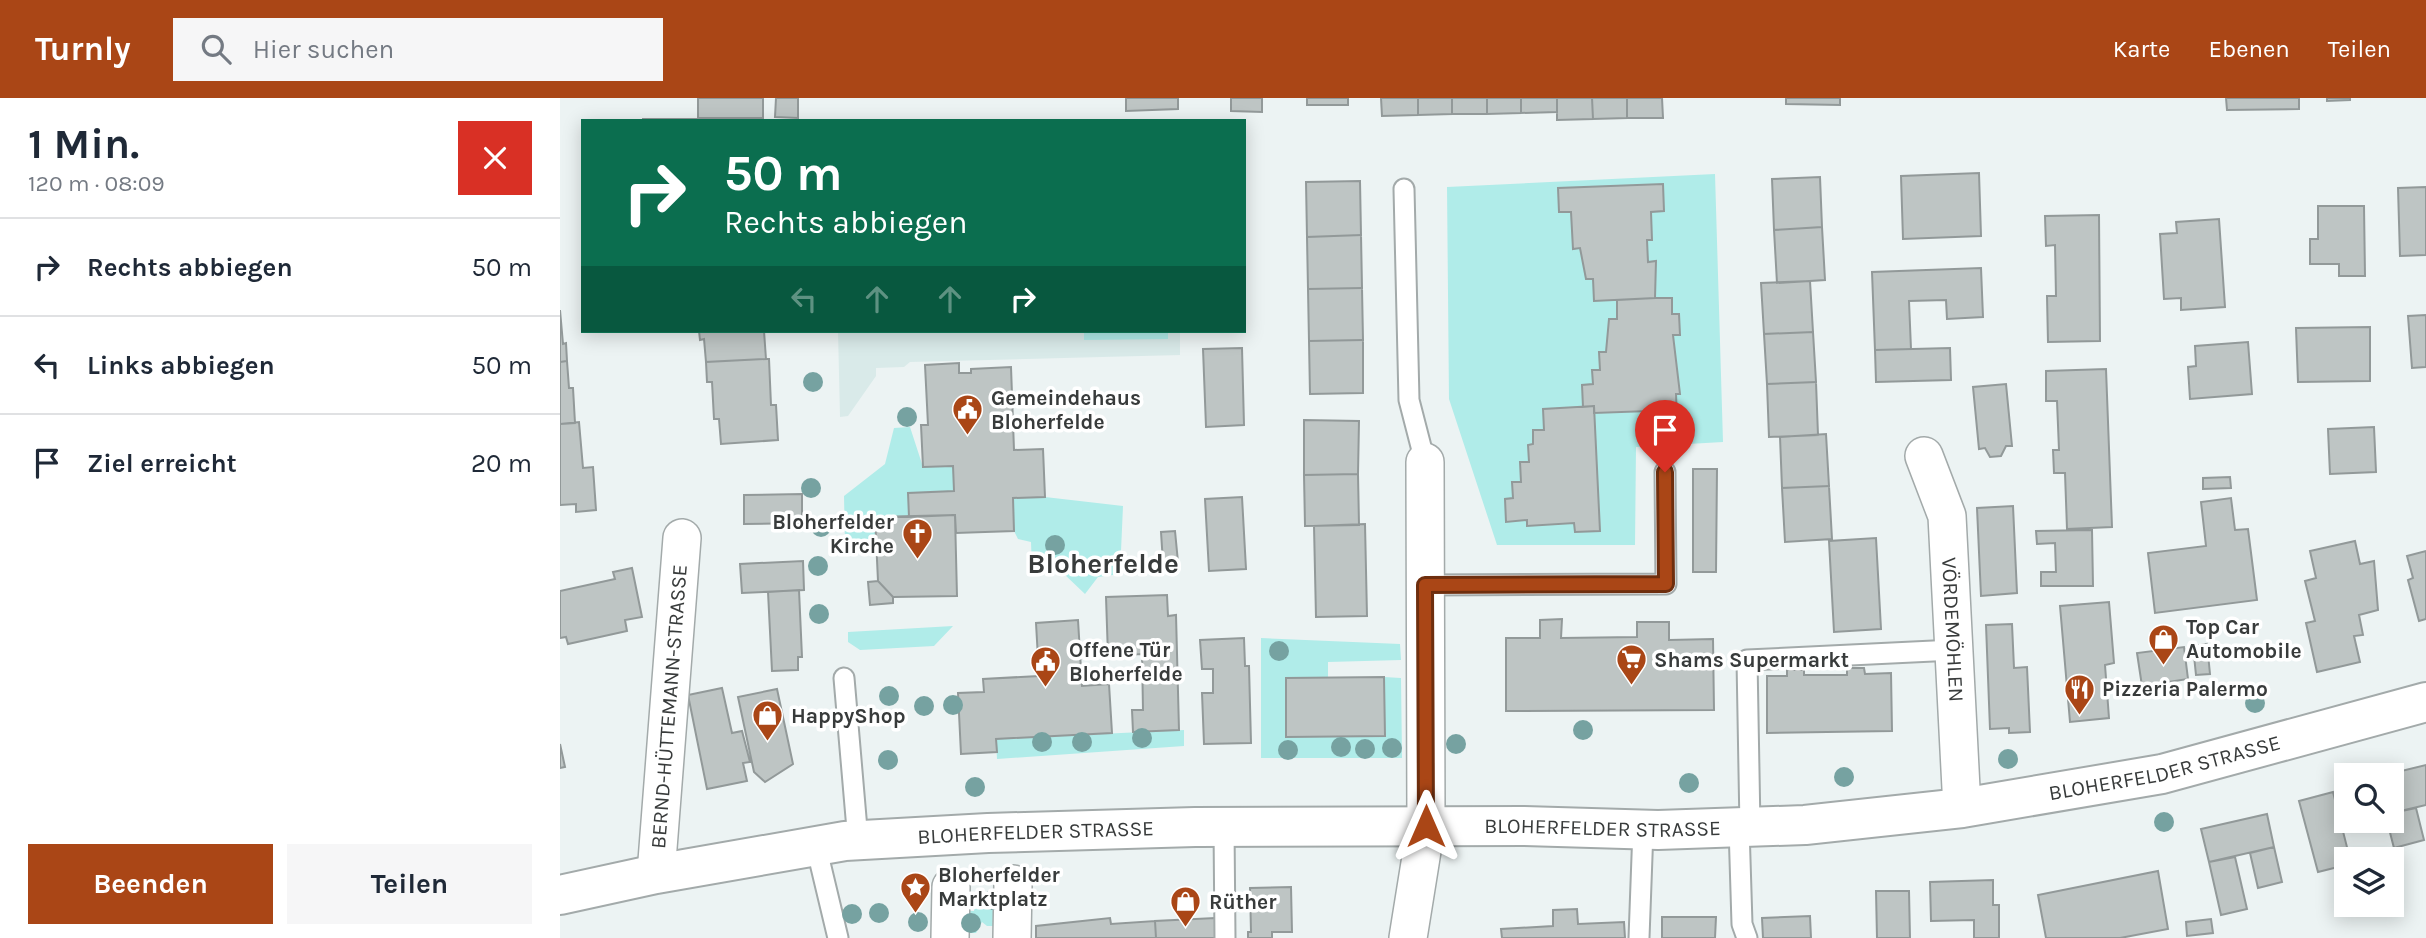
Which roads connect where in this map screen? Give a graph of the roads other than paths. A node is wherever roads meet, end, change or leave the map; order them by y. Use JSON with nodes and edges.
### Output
{"nodes":[{"id":1,"x":1404,"y":189,"type":"dead end"},
{"id":2,"x":1924,"y":456,"type":"dead end"},
{"id":3,"x":1425,"y":462,"type":"joint"},
{"id":4,"x":1665,"y":472,"type":"dead end"},
{"id":5,"x":682,"y":538,"type":"dead end"},
{"id":6,"x":1425,"y":585,"type":"junction"},
{"id":7,"x":1954,"y":650,"type":"junction"},
{"id":8,"x":844,"y":678,"type":"dead end"},
{"id":9,"x":2426,"y":702,"type":"edge"},
{"id":10,"x":1962,"y":808,"type":"junction"},
{"id":11,"x":1426,"y":826,"type":"junction"},
{"id":12,"x":1224,"y":827,"type":"junction"},
{"id":13,"x":1745,"y":827,"type":"junction"},
{"id":14,"x":1643,"y":829,"type":"junction"},
{"id":15,"x":858,"y":841,"type":"junction"},
{"id":16,"x":816,"y":846,"type":"junction"},
{"id":17,"x":656,"y":874,"type":"junction"},
{"id":18,"x":1013,"y":884,"type":"dead end"},
{"id":19,"x":951,"y":887,"type":"dead end"},
{"id":20,"x":560,"y":895,"type":"edge"},
{"id":21,"x":838,"y":938,"type":"edge"},
{"id":22,"x":950,"y":938,"type":"edge"},
{"id":23,"x":1012,"y":938,"type":"edge"},
{"id":24,"x":1224,"y":938,"type":"edge"},
{"id":25,"x":1408,"y":938,"type":"edge"},
{"id":26,"x":1639,"y":938,"type":"edge"},
{"id":27,"x":1747,"y":938,"type":"edge"}],
"edges":[{"from":1,"to":3,"type":"lane"},
{"from":2,"to":7,"type":"street","name":"VÖRDEMÖHLEN"},
{"from":3,"to":6,"type":"street"},
{"from":4,"to":6,"type":"lane"},
{"from":5,"to":17,"type":"street","name":"BERND-HÜTTEMANN-STRASSE"},
{"from":6,"to":11,"type":"street"},
{"from":7,"to":10,"type":"street","name":"VÖRDEMÖHLEN"},
{"from":7,"to":13,"type":"lane"},
{"from":8,"to":15,"type":"lane"},
{"from":9,"to":10,"type":"street","name":"BLOHERFELDER STRASSE"},
{"from":10,"to":13,"type":"street","name":"BLOHERFELDER STRASSE"},
{"from":11,"to":12,"type":"street","name":"BLOHERFELDER STRASSE"},
{"from":11,"to":14,"type":"street","name":"BLOHERFELDER STRASSE"},
{"from":11,"to":25,"type":"street"},
{"from":12,"to":15,"type":"street","name":"BLOHERFELDER STRASSE"},
{"from":12,"to":24,"type":"lane"},
{"from":13,"to":14,"type":"street","name":"BLOHERFELDER STRASSE"},
{"from":13,"to":27,"type":"lane"},
{"from":14,"to":26,"type":"lane"},
{"from":15,"to":16,"type":"street","name":"BLOHERFELDER STRASSE"},
{"from":16,"to":17,"type":"street","name":"BLOHERFELDER STRASSE"},
{"from":16,"to":21,"type":"lane"},
{"from":17,"to":20,"type":"street","name":"BLOHERFELDER STRASSE"},
{"from":18,"to":23,"type":"street"},
{"from":19,"to":22,"type":"street"}]}
